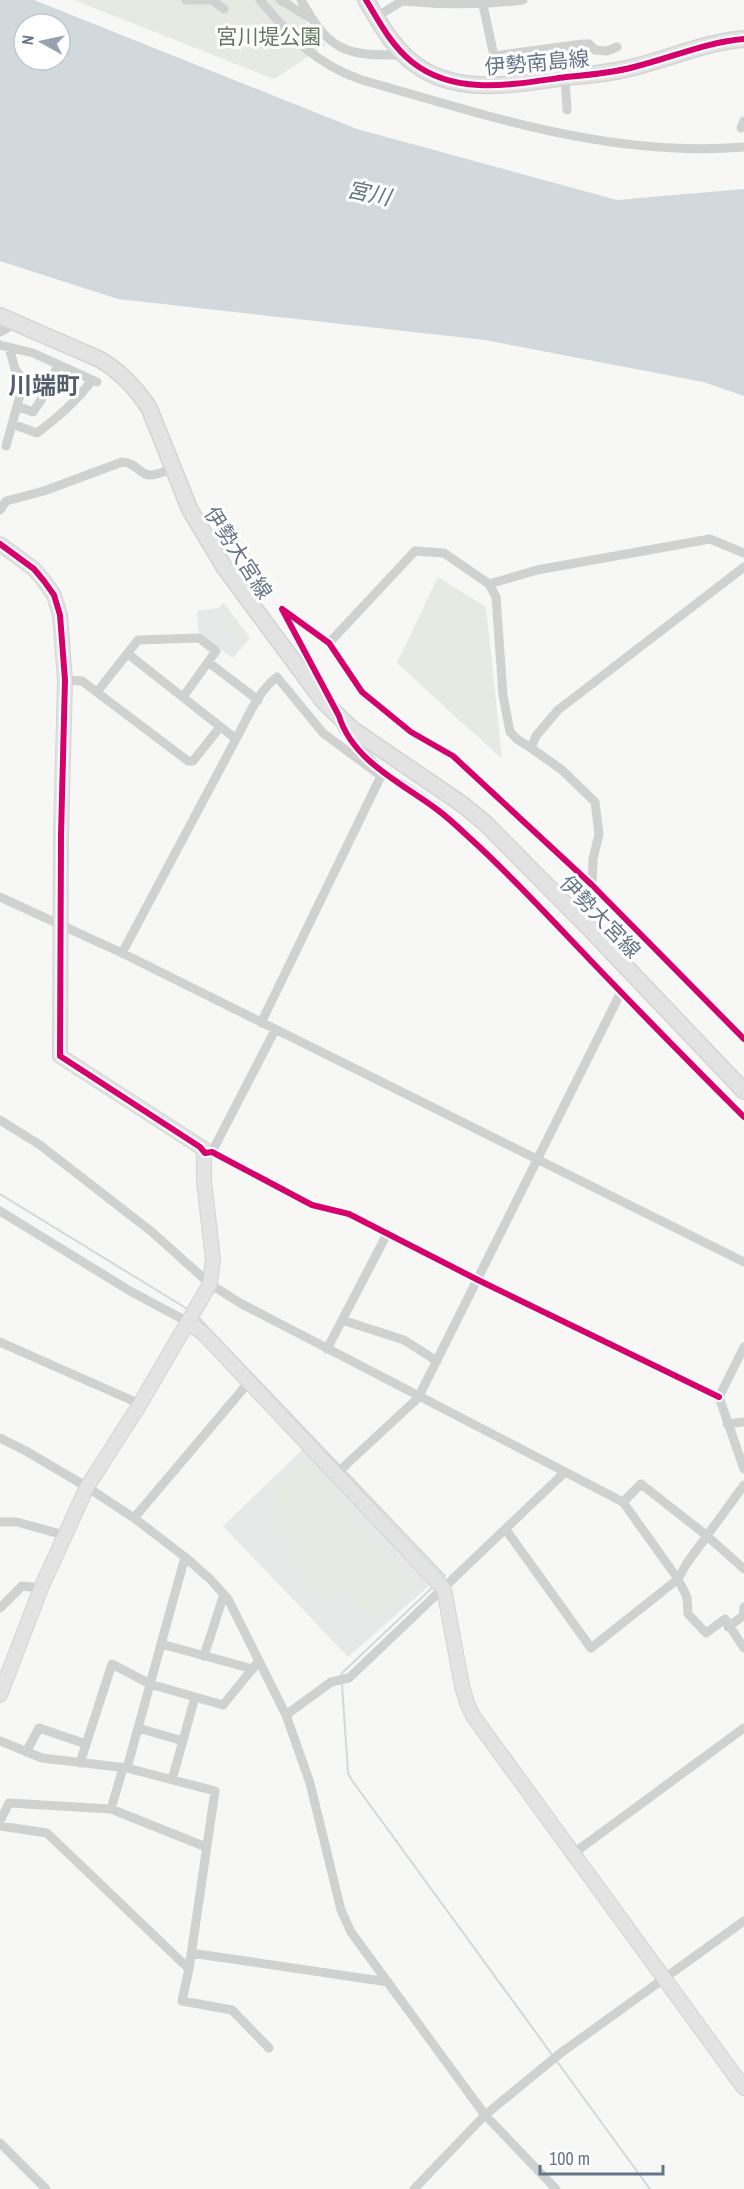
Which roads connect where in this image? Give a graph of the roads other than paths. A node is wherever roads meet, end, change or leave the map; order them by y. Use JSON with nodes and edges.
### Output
{"nodes":[{"id":1,"x":186,"y":0,"type":"edge"},
{"id":2,"x":260,"y":0,"type":"edge"},
{"id":3,"x":279,"y":0,"type":"edge"},
{"id":4,"x":302,"y":0,"type":"edge"},
{"id":5,"x":366,"y":0,"type":"edge"},
{"id":6,"x":404,"y":0,"type":"edge"},
{"id":7,"x":523,"y":0,"type":"edge"},
{"id":8,"x":483,"y":5,"type":"junction"},
{"id":9,"x":224,"y":9,"type":"dead end"},
{"id":10,"x":376,"y":17,"type":"junction"},
{"id":11,"x":312,"y":20,"type":"junction"},
{"id":12,"x":744,"y":39,"type":"edge"},
{"id":13,"x":616,"y":47,"type":"dead end"},
{"id":14,"x":397,"y":55,"type":"dead end"},
{"id":15,"x":564,"y":78,"type":"junction"},
{"id":16,"x":567,"y":110,"type":"dead end"},
{"id":17,"x":744,"y":147,"type":"edge"},
{"id":18,"x":0,"y":316,"type":"edge"},
{"id":19,"x":16,"y":323,"type":"junction"},
{"id":20,"x":0,"y":332,"type":"edge"},
{"id":21,"x":5,"y":346,"type":"edge"},
{"id":22,"x":58,"y":365,"type":"junction"},
{"id":23,"x":17,"y":406,"type":"junction"},
{"id":24,"x":12,"y":424,"type":"junction"},
{"id":25,"x":6,"y":446,"type":"dead end"},
{"id":26,"x":174,"y":468,"type":"junction"},
{"id":27,"x":0,"y":510,"type":"edge"},
{"id":28,"x":0,"y":544,"type":"edge"},
{"id":29,"x":744,"y":553,"type":"edge"},
{"id":30,"x":744,"y":567,"type":"edge"},
{"id":31,"x":489,"y":584,"type":"junction"},
{"id":32,"x":329,"y":643,"type":"junction"},
{"id":33,"x":128,"y":654,"type":"junction"},
{"id":34,"x":208,"y":662,"type":"junction"},
{"id":35,"x":64,"y":680,"type":"junction"},
{"id":36,"x":97,"y":692,"type":"junction"},
{"id":37,"x":183,"y":697,"type":"junction"},
{"id":38,"x":258,"y":700,"type":"junction"},
{"id":39,"x":339,"y":716,"type":"junction"},
{"id":40,"x":220,"y":727,"type":"junction"},
{"id":41,"x":236,"y":739,"type":"junction"},
{"id":42,"x":531,"y":748,"type":"junction"},
{"id":43,"x":383,"y":775,"type":"junction"},
{"id":44,"x":592,"y":885,"type":"junction"},
{"id":45,"x":0,"y":897,"type":"edge"},
{"id":46,"x":61,"y":925,"type":"junction"},
{"id":47,"x":122,"y":953,"type":"junction"},
{"id":48,"x":621,"y":992,"type":"junction"},
{"id":49,"x":261,"y":1023,"type":"junction"},
{"id":50,"x":275,"y":1030,"type":"junction"},
{"id":51,"x":744,"y":1039,"type":"edge"},
{"id":52,"x":744,"y":1091,"type":"edge"},
{"id":53,"x":744,"y":1117,"type":"edge"},
{"id":54,"x":0,"y":1120,"type":"edge"},
{"id":55,"x":209,"y":1152,"type":"junction"},
{"id":56,"x":537,"y":1160,"type":"junction"},
{"id":57,"x":0,"y":1211,"type":"edge"},
{"id":58,"x":387,"y":1234,"type":"junction"},
{"id":59,"x":744,"y":1262,"type":"edge"},
{"id":60,"x":478,"y":1280,"type":"junction"},
{"id":61,"x":210,"y":1284,"type":"junction"},
{"id":62,"x":192,"y":1315,"type":"junction"},
{"id":63,"x":342,"y":1320,"type":"junction"},
{"id":64,"x":0,"y":1342,"type":"edge"},
{"id":65,"x":744,"y":1347,"type":"edge"},
{"id":66,"x":327,"y":1349,"type":"junction"},
{"id":67,"x":437,"y":1361,"type":"junction"},
{"id":68,"x":249,"y":1382,"type":"junction"},
{"id":69,"x":418,"y":1398,"type":"junction"},
{"id":70,"x":719,"y":1398,"type":"junction"},
{"id":71,"x":140,"y":1404,"type":"junction"},
{"id":72,"x":744,"y":1422,"type":"edge"},
{"id":73,"x":727,"y":1424,"type":"junction"},
{"id":74,"x":0,"y":1438,"type":"edge"},
{"id":75,"x":744,"y":1469,"type":"edge"},
{"id":76,"x":565,"y":1472,"type":"junction"},
{"id":77,"x":337,"y":1473,"type":"junction"},
{"id":78,"x":744,"y":1485,"type":"edge"},
{"id":79,"x":87,"y":1486,"type":"junction"},
{"id":80,"x":623,"y":1502,"type":"junction"},
{"id":81,"x":134,"y":1518,"type":"junction"},
{"id":82,"x":0,"y":1522,"type":"edge"},
{"id":83,"x":506,"y":1530,"type":"junction"},
{"id":84,"x":64,"y":1535,"type":"junction"},
{"id":85,"x":706,"y":1535,"type":"junction"},
{"id":86,"x":185,"y":1557,"type":"junction"},
{"id":87,"x":744,"y":1569,"type":"edge"},
{"id":88,"x":678,"y":1579,"type":"junction"},
{"id":89,"x":440,"y":1586,"type":"junction"},
{"id":90,"x":41,"y":1588,"type":"junction"},
{"id":91,"x":224,"y":1594,"type":"junction"},
{"id":92,"x":744,"y":1607,"type":"edge"},
{"id":93,"x":0,"y":1608,"type":"edge"},
{"id":94,"x":728,"y":1627,"type":"junction"},
{"id":95,"x":161,"y":1644,"type":"junction"},
{"id":96,"x":744,"y":1648,"type":"edge"},
{"id":97,"x":204,"y":1656,"type":"junction"},
{"id":98,"x":256,"y":1666,"type":"junction"},
{"id":99,"x":150,"y":1684,"type":"junction"},
{"id":100,"x":0,"y":1695,"type":"edge"},
{"id":101,"x":195,"y":1697,"type":"junction"},
{"id":102,"x":286,"y":1715,"type":"junction"},
{"id":103,"x":138,"y":1728,"type":"junction"},
{"id":104,"x":744,"y":1728,"type":"edge"},
{"id":105,"x":0,"y":1741,"type":"edge"},
{"id":106,"x":183,"y":1741,"type":"junction"},
{"id":107,"x":86,"y":1744,"type":"junction"},
{"id":108,"x":26,"y":1752,"type":"junction"},
{"id":109,"x":80,"y":1763,"type":"junction"},
{"id":110,"x":125,"y":1768,"type":"junction"},
{"id":111,"x":172,"y":1780,"type":"junction"},
{"id":112,"x":111,"y":1809,"type":"junction"},
{"id":113,"x":0,"y":1821,"type":"edge"},
{"id":114,"x":0,"y":1826,"type":"edge"},
{"id":115,"x":206,"y":1847,"type":"junction"},
{"id":116,"x":573,"y":1853,"type":"junction"},
{"id":117,"x":744,"y":1921,"type":"edge"},
{"id":118,"x":191,"y":1953,"type":"junction"},
{"id":119,"x":189,"y":1969,"type":"junction"},
{"id":120,"x":664,"y":1978,"type":"junction"},
{"id":121,"x":388,"y":1982,"type":"junction"},
{"id":122,"x":269,"y":2048,"type":"dead end"},
{"id":123,"x":744,"y":2088,"type":"edge"},
{"id":124,"x":485,"y":2115,"type":"junction"},
{"id":125,"x":0,"y":2143,"type":"edge"},
{"id":126,"x":46,"y":2189,"type":"edge"},
{"id":127,"x":414,"y":2189,"type":"edge"},
{"id":128,"x":556,"y":2189,"type":"edge"}],
"edges":[{"from":1,"to":9,"type":"street"},
{"from":2,"to":17,"type":"street"},
{"from":3,"to":11,"type":"street"},
{"from":4,"to":11,"type":"street"},
{"from":5,"to":10,"type":"main road","name":"伊勢南島線"},
{"from":6,"to":8,"type":"street"},
{"from":6,"to":10,"type":"street"},
{"from":7,"to":8,"type":"street"},
{"from":8,"to":13,"type":"street"},
{"from":10,"to":15,"type":"main road","name":"伊勢南島線"},
{"from":11,"to":14,"type":"street"},
{"from":12,"to":15,"type":"main road","name":"伊勢南島線"},
{"from":15,"to":16,"type":"street"},
{"from":18,"to":19,"type":"main road","name":"伊勢大宮線"},
{"from":19,"to":20,"type":"street"},
{"from":19,"to":26,"type":"main road","name":"伊勢大宮線"},
{"from":21,"to":22,"type":"street"},
{"from":21,"to":23,"type":"street"},
{"from":22,"to":23,"type":"street"},
{"from":22,"to":24,"type":"street"},
{"from":23,"to":24,"type":"street"},
{"from":24,"to":25,"type":"street"},
{"from":26,"to":27,"type":"street"},
{"from":26,"to":39,"type":"main road","name":"伊勢大宮線"},
{"from":28,"to":35,"type":"street"},
{"from":29,"to":31,"type":"street"},
{"from":30,"to":42,"type":"street"},
{"from":31,"to":32,"type":"street"},
{"from":31,"to":42,"type":"street"},
{"from":32,"to":39,"type":"street"},
{"from":32,"to":44,"type":"street"},
{"from":33,"to":34,"type":"street"},
{"from":33,"to":36,"type":"street"},
{"from":33,"to":37,"type":"street"},
{"from":34,"to":37,"type":"street"},
{"from":34,"to":38,"type":"street"},
{"from":35,"to":36,"type":"street"},
{"from":35,"to":46,"type":"street"},
{"from":36,"to":40,"type":"street"},
{"from":37,"to":40,"type":"street"},
{"from":38,"to":41,"type":"street"},
{"from":38,"to":43,"type":"street"},
{"from":39,"to":43,"type":"street"},
{"from":39,"to":52,"type":"main road","name":"伊勢大宮線"},
{"from":40,"to":41,"type":"street"},
{"from":41,"to":47,"type":"street"},
{"from":42,"to":44,"type":"street"},
{"from":43,"to":48,"type":"street"},
{"from":43,"to":49,"type":"street"},
{"from":44,"to":51,"type":"street"},
{"from":45,"to":46,"type":"street"},
{"from":46,"to":47,"type":"street"},
{"from":46,"to":55,"type":"street"},
{"from":47,"to":49,"type":"street"},
{"from":48,"to":53,"type":"street"},
{"from":48,"to":56,"type":"street"},
{"from":49,"to":50,"type":"street"},
{"from":50,"to":55,"type":"street"},
{"from":50,"to":56,"type":"street"},
{"from":54,"to":61,"type":"street"},
{"from":55,"to":58,"type":"street"},
{"from":55,"to":61,"type":"street"},
{"from":56,"to":59,"type":"street"},
{"from":56,"to":60,"type":"street"},
{"from":57,"to":62,"type":"street"},
{"from":58,"to":60,"type":"street"},
{"from":58,"to":63,"type":"street"},
{"from":60,"to":67,"type":"street"},
{"from":60,"to":70,"type":"street"},
{"from":61,"to":62,"type":"street"},
{"from":61,"to":66,"type":"street"},
{"from":62,"to":68,"type":"street"},
{"from":62,"to":71,"type":"street"},
{"from":63,"to":66,"type":"street"},
{"from":63,"to":67,"type":"street"},
{"from":64,"to":71,"type":"street"},
{"from":65,"to":70,"type":"street"},
{"from":66,"to":69,"type":"street"},
{"from":67,"to":69,"type":"street"},
{"from":68,"to":77,"type":"street"},
{"from":68,"to":81,"type":"street"},
{"from":69,"to":76,"type":"street"},
{"from":69,"to":77,"type":"street"},
{"from":70,"to":73,"type":"street"},
{"from":71,"to":79,"type":"street"},
{"from":72,"to":73,"type":"street"},
{"from":73,"to":75,"type":"street"},
{"from":74,"to":79,"type":"street"},
{"from":76,"to":80,"type":"street"},
{"from":76,"to":83,"type":"street"},
{"from":77,"to":89,"type":"street"},
{"from":78,"to":85,"type":"street"},
{"from":79,"to":81,"type":"street"},
{"from":79,"to":84,"type":"street"},
{"from":80,"to":85,"type":"street"},
{"from":80,"to":88,"type":"street"},
{"from":81,"to":86,"type":"street"},
{"from":82,"to":84,"type":"street"},
{"from":83,"to":88,"type":"street"},
{"from":83,"to":89,"type":"street"},
{"from":84,"to":90,"type":"street"},
{"from":85,"to":87,"type":"street"},
{"from":85,"to":88,"type":"street"},
{"from":86,"to":91,"type":"street"},
{"from":86,"to":95,"type":"street"},
{"from":88,"to":94,"type":"street"},
{"from":89,"to":102,"type":"street"},
{"from":89,"to":116,"type":"street"},
{"from":90,"to":93,"type":"street"},
{"from":90,"to":100,"type":"street"},
{"from":91,"to":97,"type":"street"},
{"from":91,"to":98,"type":"street"},
{"from":92,"to":94,"type":"street"},
{"from":94,"to":96,"type":"street"},
{"from":95,"to":97,"type":"street"},
{"from":95,"to":99,"type":"street"},
{"from":97,"to":98,"type":"street"},
{"from":98,"to":101,"type":"street"},
{"from":98,"to":102,"type":"street"},
{"from":99,"to":101,"type":"street"},
{"from":99,"to":103,"type":"street"},
{"from":99,"to":107,"type":"street"},
{"from":101,"to":106,"type":"street"},
{"from":102,"to":121,"type":"street"},
{"from":103,"to":106,"type":"street"},
{"from":103,"to":110,"type":"street"},
{"from":104,"to":116,"type":"street"},
{"from":105,"to":108,"type":"street"},
{"from":106,"to":111,"type":"street"},
{"from":107,"to":108,"type":"street"},
{"from":107,"to":109,"type":"street"},
{"from":108,"to":109,"type":"street"},
{"from":109,"to":110,"type":"street"},
{"from":110,"to":111,"type":"street"},
{"from":110,"to":112,"type":"street"},
{"from":111,"to":115,"type":"street"},
{"from":112,"to":113,"type":"street"},
{"from":112,"to":115,"type":"street"},
{"from":114,"to":119,"type":"street"},
{"from":115,"to":118,"type":"street"},
{"from":116,"to":120,"type":"street"},
{"from":117,"to":120,"type":"street"},
{"from":118,"to":119,"type":"street"},
{"from":118,"to":121,"type":"street"},
{"from":119,"to":122,"type":"street"},
{"from":120,"to":123,"type":"street"},
{"from":120,"to":124,"type":"street"},
{"from":121,"to":124,"type":"street"},
{"from":124,"to":127,"type":"street"},
{"from":124,"to":128,"type":"street"},
{"from":125,"to":126,"type":"street"}]}
